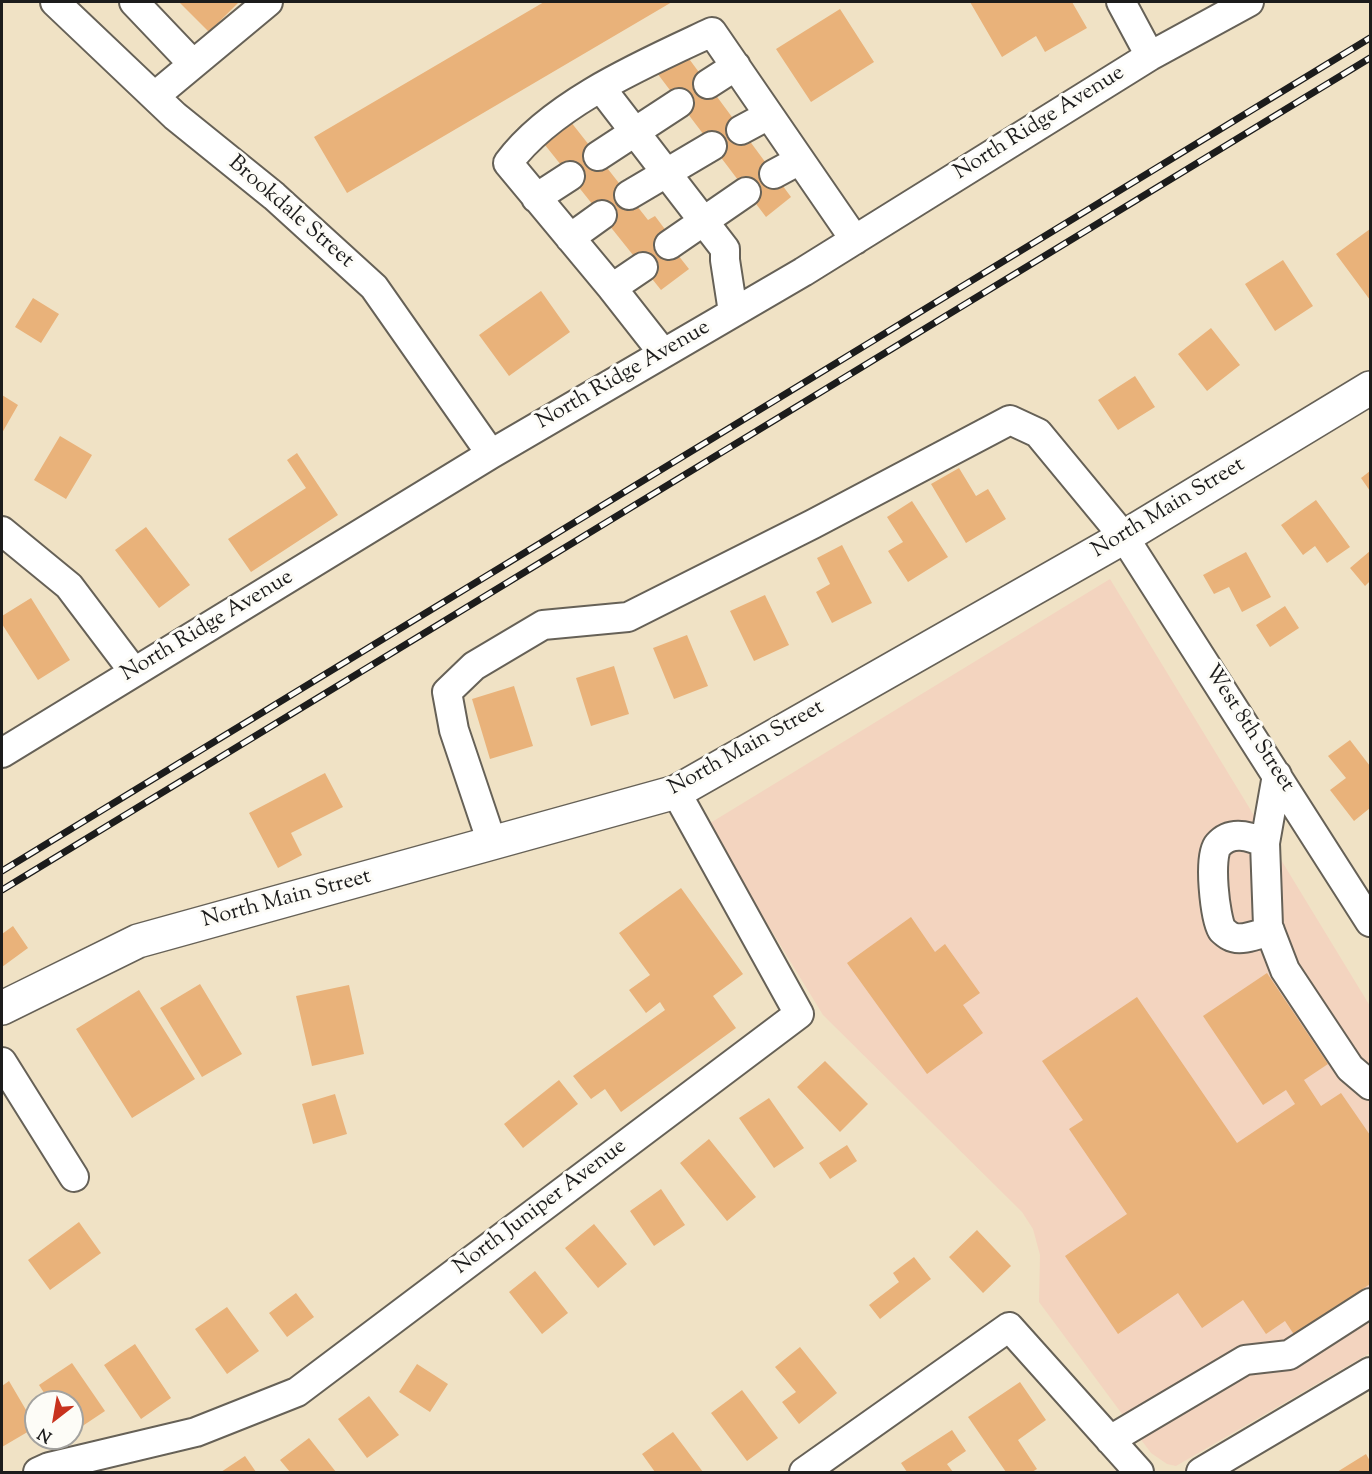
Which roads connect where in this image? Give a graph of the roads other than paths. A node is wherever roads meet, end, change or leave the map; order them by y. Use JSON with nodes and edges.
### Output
{"nodes":[{"id":1,"x":134,"y":2,"type":"edge"},
{"id":2,"x":268,"y":2,"type":"edge"},
{"id":3,"x":1121,"y":2,"type":"edge"},
{"id":4,"x":1249,"y":2,"type":"edge"},
{"id":5,"x":62,"y":4,"type":"edge"},
{"id":6,"x":1150,"y":56,"type":"junction"},
{"id":7,"x":193,"y":64,"type":"junction"},
{"id":8,"x":736,"y":66,"type":"junction"},
{"id":9,"x":708,"y":84,"type":"dead end"},
{"id":10,"x":601,"y":88,"type":"junction"},
{"id":11,"x":155,"y":96,"type":"junction"},
{"id":12,"x":679,"y":103,"type":"dead end"},
{"id":13,"x":769,"y":115,"type":"junction"},
{"id":14,"x":741,"y":130,"type":"dead end"},
{"id":15,"x":635,"y":132,"type":"junction"},
{"id":16,"x":712,"y":146,"type":"dead end"},
{"id":17,"x":598,"y":156,"type":"dead end"},
{"id":18,"x":800,"y":160,"type":"junction"},
{"id":19,"x":667,"y":172,"type":"junction"},
{"id":20,"x":774,"y":174,"type":"dead end"},
{"id":21,"x":570,"y":176,"type":"dead end"},
{"id":22,"x":746,"y":192,"type":"dead end"},
{"id":23,"x":629,"y":195,"type":"dead end"},
{"id":24,"x":536,"y":198,"type":"junction"},
{"id":25,"x":602,"y":215,"type":"dead end"},
{"id":26,"x":704,"y":220,"type":"junction"},
{"id":27,"x":570,"y":238,"type":"junction"},
{"id":28,"x":855,"y":240,"type":"junction"},
{"id":29,"x":669,"y":245,"type":"dead end"},
{"id":30,"x":643,"y":267,"type":"dead end"},
{"id":31,"x":612,"y":288,"type":"junction"},
{"id":32,"x":733,"y":312,"type":"junction"},
{"id":33,"x":663,"y":353,"type":"junction"},
{"id":34,"x":1371,"y":388,"type":"edge"},
{"id":35,"x":491,"y":454,"type":"junction"},
{"id":36,"x":2,"y":531,"type":"edge"},
{"id":37,"x":1124,"y":537,"type":"junction"},
{"id":38,"x":134,"y":672,"type":"junction"},
{"id":39,"x":2,"y":753,"type":"edge"},
{"id":40,"x":1277,"y":775,"type":"junction"},
{"id":41,"x":676,"y":792,"type":"junction"},
{"id":42,"x":492,"y":843,"type":"junction"},
{"id":43,"x":1265,"y":843,"type":"junction"},
{"id":44,"x":1366,"y":904,"type":"edge"},
{"id":45,"x":1270,"y":932,"type":"junction"},
{"id":46,"x":2,"y":1008,"type":"edge"},
{"id":47,"x":2,"y":1062,"type":"edge"},
{"id":48,"x":1371,"y":1085,"type":"edge"},
{"id":49,"x":74,"y":1178,"type":"dead end"},
{"id":50,"x":1371,"y":1303,"type":"edge"},
{"id":51,"x":1371,"y":1372,"type":"edge"},
{"id":52,"x":1110,"y":1440,"type":"junction"},
{"id":53,"x":38,"y":1473,"type":"edge"},
{"id":54,"x":804,"y":1473,"type":"edge"},
{"id":55,"x":1139,"y":1473,"type":"edge"},
{"id":56,"x":1201,"y":1473,"type":"edge"}],
"edges":[{"from":1,"to":7,"type":"street"},
{"from":2,"to":7,"type":"street"},
{"from":3,"to":6,"type":"street"},
{"from":4,"to":6,"type":"street","name":"North Ridge Avenue"},
{"from":5,"to":11,"type":"street","name":"Brookdale Street"},
{"from":6,"to":28,"type":"street","name":"North Ridge Avenue"},
{"from":7,"to":11,"type":"street"},
{"from":8,"to":9,"type":"street"},
{"from":8,"to":10,"type":"street"},
{"from":8,"to":13,"type":"street"},
{"from":10,"to":15,"type":"street"},
{"from":10,"to":24,"type":"street"},
{"from":11,"to":35,"type":"street","name":"Brookdale Street"},
{"from":12,"to":15,"type":"street"},
{"from":13,"to":14,"type":"street"},
{"from":13,"to":18,"type":"street"},
{"from":15,"to":17,"type":"street"},
{"from":15,"to":19,"type":"street"},
{"from":16,"to":19,"type":"street"},
{"from":18,"to":20,"type":"street"},
{"from":18,"to":28,"type":"street"},
{"from":19,"to":23,"type":"street"},
{"from":19,"to":26,"type":"street"},
{"from":21,"to":24,"type":"street"},
{"from":22,"to":26,"type":"street"},
{"from":24,"to":27,"type":"street"},
{"from":25,"to":27,"type":"street"},
{"from":26,"to":29,"type":"street"},
{"from":26,"to":32,"type":"street"},
{"from":27,"to":31,"type":"street"},
{"from":28,"to":32,"type":"street","name":"North Ridge Avenue"},
{"from":30,"to":31,"type":"street"},
{"from":31,"to":33,"type":"street"},
{"from":32,"to":33,"type":"street","name":"North Ridge Avenue"},
{"from":33,"to":35,"type":"street","name":"North Ridge Avenue"},
{"from":34,"to":37,"type":"main road","name":"North Main Street"},
{"from":35,"to":38,"type":"street","name":"North Ridge Avenue"},
{"from":36,"to":38,"type":"street"},
{"from":37,"to":40,"type":"street","name":"West 8th Street"},
{"from":37,"to":41,"type":"main road","name":"North Main Street"},
{"from":37,"to":42,"type":"street","name":"West 8th Street"},
{"from":38,"to":39,"type":"street","name":"North Ridge Avenue"},
{"from":40,"to":43,"type":"street"},
{"from":40,"to":44,"type":"street","name":"West 8th Street"},
{"from":41,"to":42,"type":"main road","name":"North Main Street"},
{"from":41,"to":53,"type":"street","name":"North Juniper Avenue"},
{"from":42,"to":46,"type":"main road","name":"North Main Street"},
{"from":43,"to":45,"type":"street"},
{"from":43,"to":45,"type":"street"},
{"from":45,"to":48,"type":"street"},
{"from":47,"to":49,"type":"street"},
{"from":50,"to":52,"type":"street"},
{"from":51,"to":56,"type":"street"},
{"from":52,"to":54,"type":"street"},
{"from":52,"to":55,"type":"street"}]}
